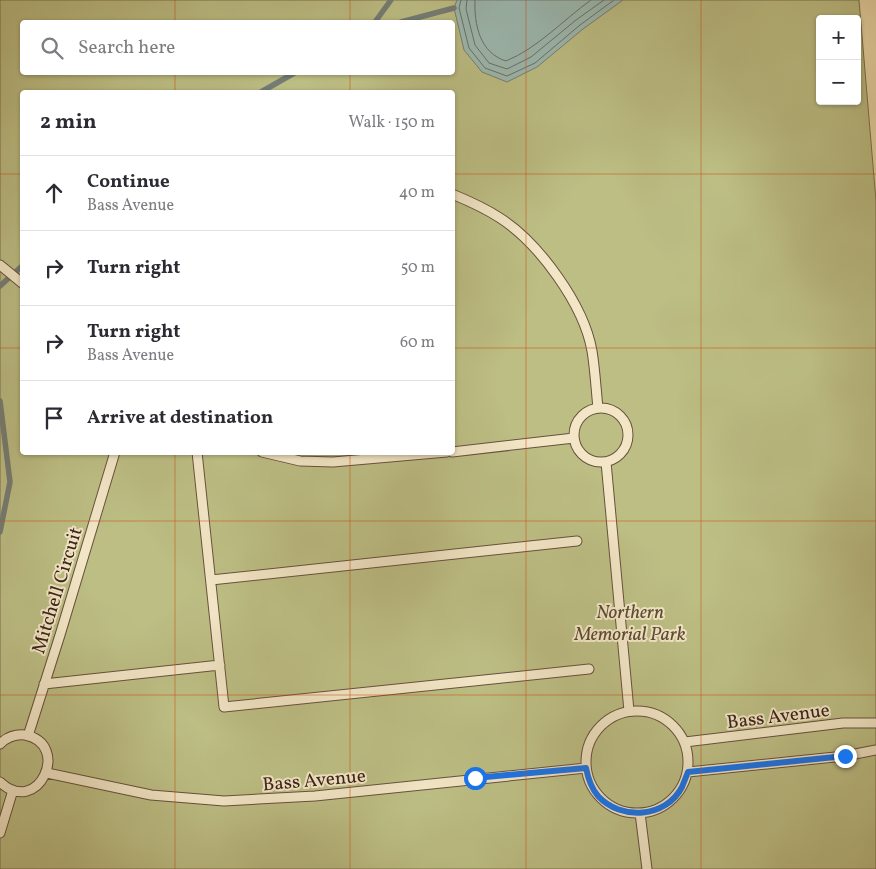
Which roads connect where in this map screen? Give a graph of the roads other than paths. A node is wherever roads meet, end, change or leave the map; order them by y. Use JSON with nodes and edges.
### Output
{"nodes":[{"id":1,"x":455,"y":195,"type":"edge"},
{"id":2,"x":0,"y":265,"type":"edge"},
{"id":3,"x":20,"y":281,"type":"edge"},
{"id":4,"x":598,"y":408,"type":"junction"},
{"id":5,"x":574,"y":438,"type":"junction"},
{"id":6,"x":455,"y":452,"type":"edge"},
{"id":7,"x":114,"y":455,"type":"edge"},
{"id":8,"x":197,"y":455,"type":"edge"},
{"id":9,"x":275,"y":455,"type":"edge"},
{"id":10,"x":413,"y":455,"type":"edge"},
{"id":11,"x":606,"y":462,"type":"junction"},
{"id":12,"x":576,"y":541,"type":"dead end"},
{"id":13,"x":211,"y":580,"type":"junction"},
{"id":14,"x":220,"y":665,"type":"junction"},
{"id":15,"x":589,"y":669,"type":"dead end"},
{"id":16,"x":44,"y":684,"type":"junction"},
{"id":17,"x":629,"y":711,"type":"junction"},
{"id":18,"x":876,"y":723,"type":"edge"},
{"id":19,"x":28,"y":736,"type":"junction"},
{"id":20,"x":685,"y":742,"type":"junction"},
{"id":21,"x":0,"y":744,"type":"edge"},
{"id":22,"x":876,"y":750,"type":"edge"},
{"id":23,"x":586,"y":768,"type":"junction"},
{"id":24,"x":47,"y":772,"type":"junction"},
{"id":25,"x":688,"y":772,"type":"junction"},
{"id":26,"x":0,"y":782,"type":"edge"},
{"id":27,"x":13,"y":790,"type":"junction"},
{"id":28,"x":640,"y":813,"type":"junction"},
{"id":29,"x":0,"y":833,"type":"edge"},
{"id":30,"x":647,"y":869,"type":"edge"}],
"edges":[{"from":1,"to":4,"type":"lane"},
{"from":2,"to":3,"type":"lane"},
{"from":4,"to":5,"type":"lane"},
{"from":4,"to":11,"type":"lane"},
{"from":5,"to":6,"type":"lane"},
{"from":5,"to":11,"type":"lane"},
{"from":7,"to":16,"type":"lane","name":"Mitchell Circuit"},
{"from":8,"to":13,"type":"lane"},
{"from":9,"to":10,"type":"lane"},
{"from":11,"to":17,"type":"lane"},
{"from":12,"to":13,"type":"lane"},
{"from":13,"to":14,"type":"lane"},
{"from":14,"to":15,"type":"lane"},
{"from":14,"to":16,"type":"lane"},
{"from":16,"to":19,"type":"lane","name":"Mitchell Circuit"},
{"from":17,"to":20,"type":"lane"},
{"from":17,"to":23,"type":"lane"},
{"from":18,"to":20,"type":"lane","name":"Bass Avenue"},
{"from":19,"to":21,"type":"lane"},
{"from":19,"to":24,"type":"lane"},
{"from":20,"to":25,"type":"lane"},
{"from":22,"to":25,"type":"lane"},
{"from":23,"to":24,"type":"lane","name":"Bass Avenue"},
{"from":23,"to":28,"type":"lane"},
{"from":24,"to":27,"type":"lane"},
{"from":25,"to":28,"type":"lane"},
{"from":26,"to":27,"type":"lane"},
{"from":27,"to":29,"type":"lane"},
{"from":28,"to":30,"type":"lane"}]}
